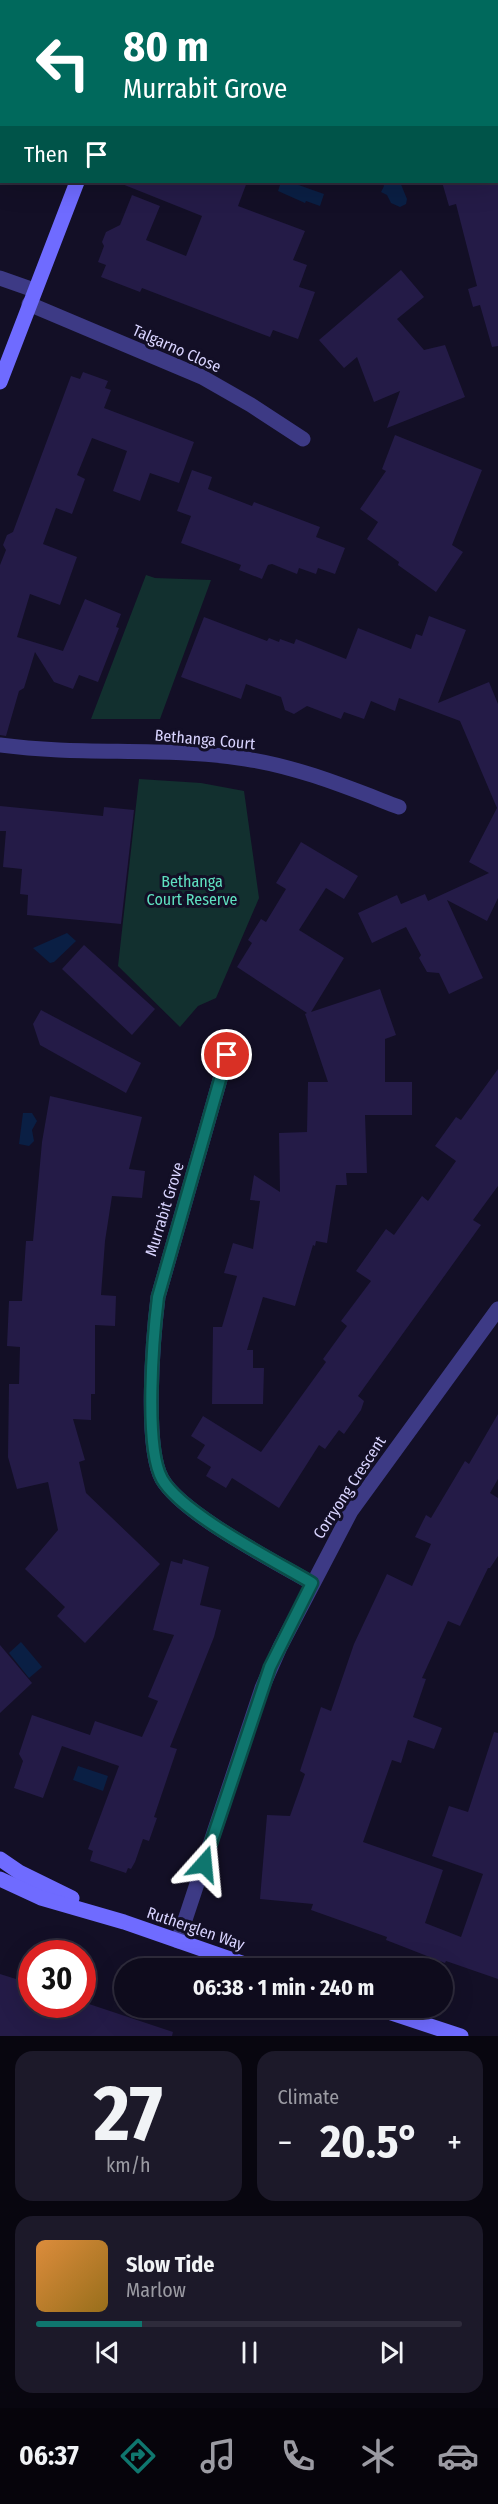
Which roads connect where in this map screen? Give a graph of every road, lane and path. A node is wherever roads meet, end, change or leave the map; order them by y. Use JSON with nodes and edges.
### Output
{"nodes":[{"id":1,"x":77,"y":183,"type":"edge"},
{"id":2,"x":0,"y":278,"type":"edge"},
{"id":3,"x":32,"y":297,"type":"junction"},
{"id":4,"x":0,"y":382,"type":"edge"},
{"id":5,"x":303,"y":439,"type":"dead end"},
{"id":6,"x":0,"y":745,"type":"edge"},
{"id":7,"x":399,"y":807,"type":"dead end"},
{"id":8,"x":227,"y":1055,"type":"dead end"},
{"id":9,"x":498,"y":1309,"type":"edge"},
{"id":10,"x":312,"y":1583,"type":"junction"},
{"id":11,"x":0,"y":1859,"type":"edge"},
{"id":12,"x":0,"y":1879,"type":"edge"},
{"id":13,"x":124,"y":1922,"type":"junction"},
{"id":14,"x":178,"y":1941,"type":"junction"},
{"id":15,"x":227,"y":1958,"type":"edge"},
{"id":16,"x":406,"y":2018,"type":"edge"},
{"id":17,"x":461,"y":2036,"type":"edge"}],
"edges":[{"from":1,"to":3,"type":"street"},
{"from":2,"to":3,"type":"street","name":"Talgarno Close"},
{"from":3,"to":4,"type":"street"},
{"from":3,"to":5,"type":"street","name":"Talgarno Close"},
{"from":6,"to":7,"type":"street","name":"Bethanga Court"},
{"from":8,"to":10,"type":"street","name":"Murrabit Grove"},
{"from":9,"to":10,"type":"street","name":"Corryong Crescent"},
{"from":10,"to":14,"type":"street","name":"Corryong Crescent"},
{"from":11,"to":13,"type":"street","name":"Rutherglen Way"},
{"from":12,"to":13,"type":"street","name":"Rutherglen Way"},
{"from":13,"to":14,"type":"street","name":"Rutherglen Way"},
{"from":14,"to":15,"type":"street","name":"Rutherglen Way"},
{"from":16,"to":17,"type":"street"}]}
